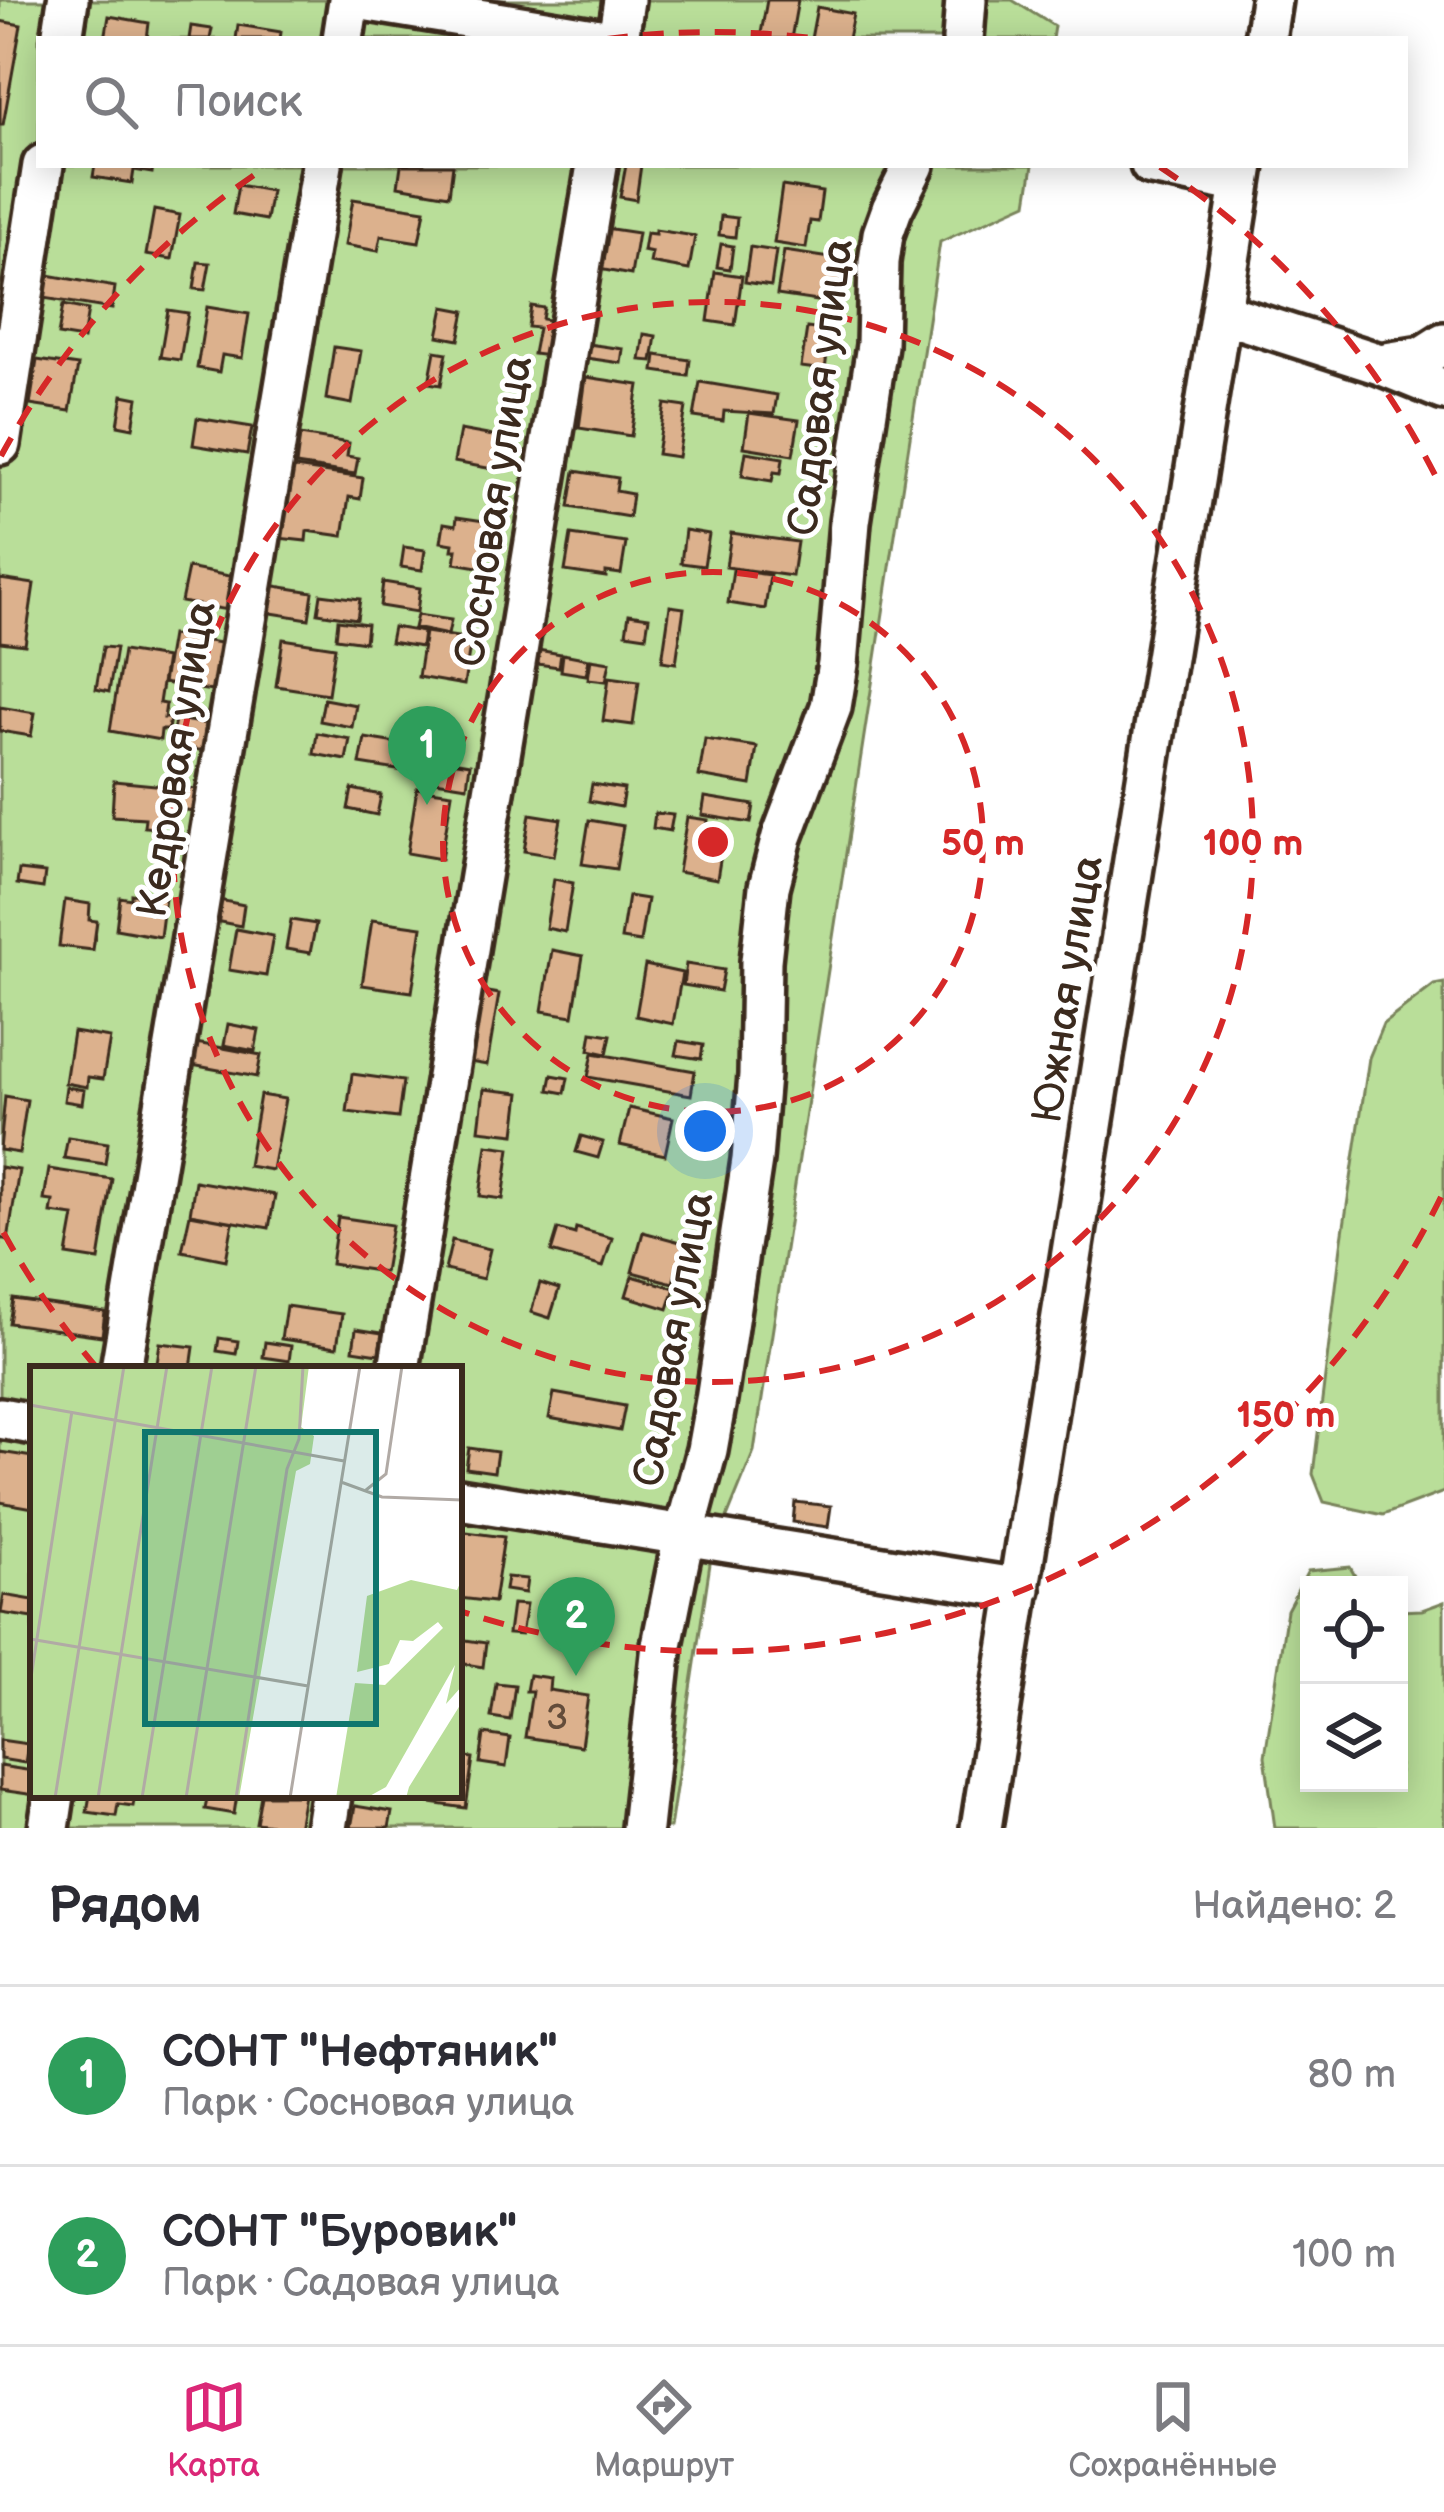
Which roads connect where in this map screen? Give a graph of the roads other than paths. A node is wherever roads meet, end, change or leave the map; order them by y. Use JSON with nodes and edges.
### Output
{"nodes":[{"id":1,"x":68,"y":0,"type":"edge"},
{"id":2,"x":350,"y":0,"type":"edge"},
{"id":3,"x":363,"y":0,"type":"edge"},
{"id":4,"x":624,"y":0,"type":"edge"},
{"id":5,"x":966,"y":0,"type":"edge"},
{"id":6,"x":1271,"y":0,"type":"edge"},
{"id":7,"x":62,"y":36,"type":"edge"},
{"id":8,"x":344,"y":36,"type":"edge"},
{"id":9,"x":581,"y":36,"type":"edge"},
{"id":10,"x":618,"y":36,"type":"edge"},
{"id":11,"x":963,"y":36,"type":"edge"},
{"id":12,"x":1265,"y":36,"type":"edge"},
{"id":13,"x":43,"y":168,"type":"edge"},
{"id":14,"x":321,"y":168,"type":"edge"},
{"id":15,"x":597,"y":168,"type":"edge"},
{"id":16,"x":912,"y":168,"type":"edge"},
{"id":17,"x":1181,"y":168,"type":"edge"},
{"id":18,"x":1242,"y":174,"type":"edge"},
{"id":19,"x":1222,"y":313,"type":"junction"},
{"id":20,"x":1444,"y":343,"type":"edge"},
{"id":21,"x":1380,"y":364,"type":"junction"},
{"id":22,"x":1444,"y":390,"type":"edge"},
{"id":23,"x":0,"y":444,"type":"edge"},
{"id":24,"x":122,"y":1366,"type":"edge"},
{"id":25,"x":399,"y":1366,"type":"edge"},
{"id":26,"x":0,"y":1418,"type":"edge"},
{"id":27,"x":30,"y":1423,"type":"edge"},
{"id":28,"x":462,"y":1499,"type":"edge"},
{"id":29,"x":683,"y":1536,"type":"junction"},
{"id":30,"x":1020,"y":1589,"type":"junction"},
{"id":31,"x":54,"y":1798,"type":"edge"},
{"id":32,"x":331,"y":1798,"type":"edge"},
{"id":33,"x":49,"y":1828,"type":"edge"},
{"id":34,"x":326,"y":1828,"type":"edge"},
{"id":35,"x":642,"y":1828,"type":"edge"},
{"id":36,"x":981,"y":1828,"type":"edge"}],
"edges":[{"from":1,"to":7,"type":"street"},
{"from":2,"to":8,"type":"street"},
{"from":3,"to":9,"type":"street"},
{"from":4,"to":10,"type":"street"},
{"from":5,"to":11,"type":"street"},
{"from":6,"to":12,"type":"street"},
{"from":13,"to":23,"type":"street"},
{"from":14,"to":24,"type":"street","name":"Кедровая улица"},
{"from":15,"to":25,"type":"street","name":"Сосновая улица"},
{"from":16,"to":29,"type":"street","name":"Садовая улица"},
{"from":17,"to":18,"type":"street"},
{"from":18,"to":19,"type":"street","name":"Южная улица"},
{"from":19,"to":21,"type":"street"},
{"from":19,"to":30,"type":"street","name":"Южная улица"},
{"from":20,"to":21,"type":"street"},
{"from":21,"to":22,"type":"street"},
{"from":26,"to":27,"type":"street"},
{"from":28,"to":29,"type":"street"},
{"from":29,"to":30,"type":"street"},
{"from":29,"to":35,"type":"street","name":"Садовая улица"},
{"from":30,"to":36,"type":"street","name":"Южная улица"},
{"from":31,"to":33,"type":"street"},
{"from":32,"to":34,"type":"street"}]}
